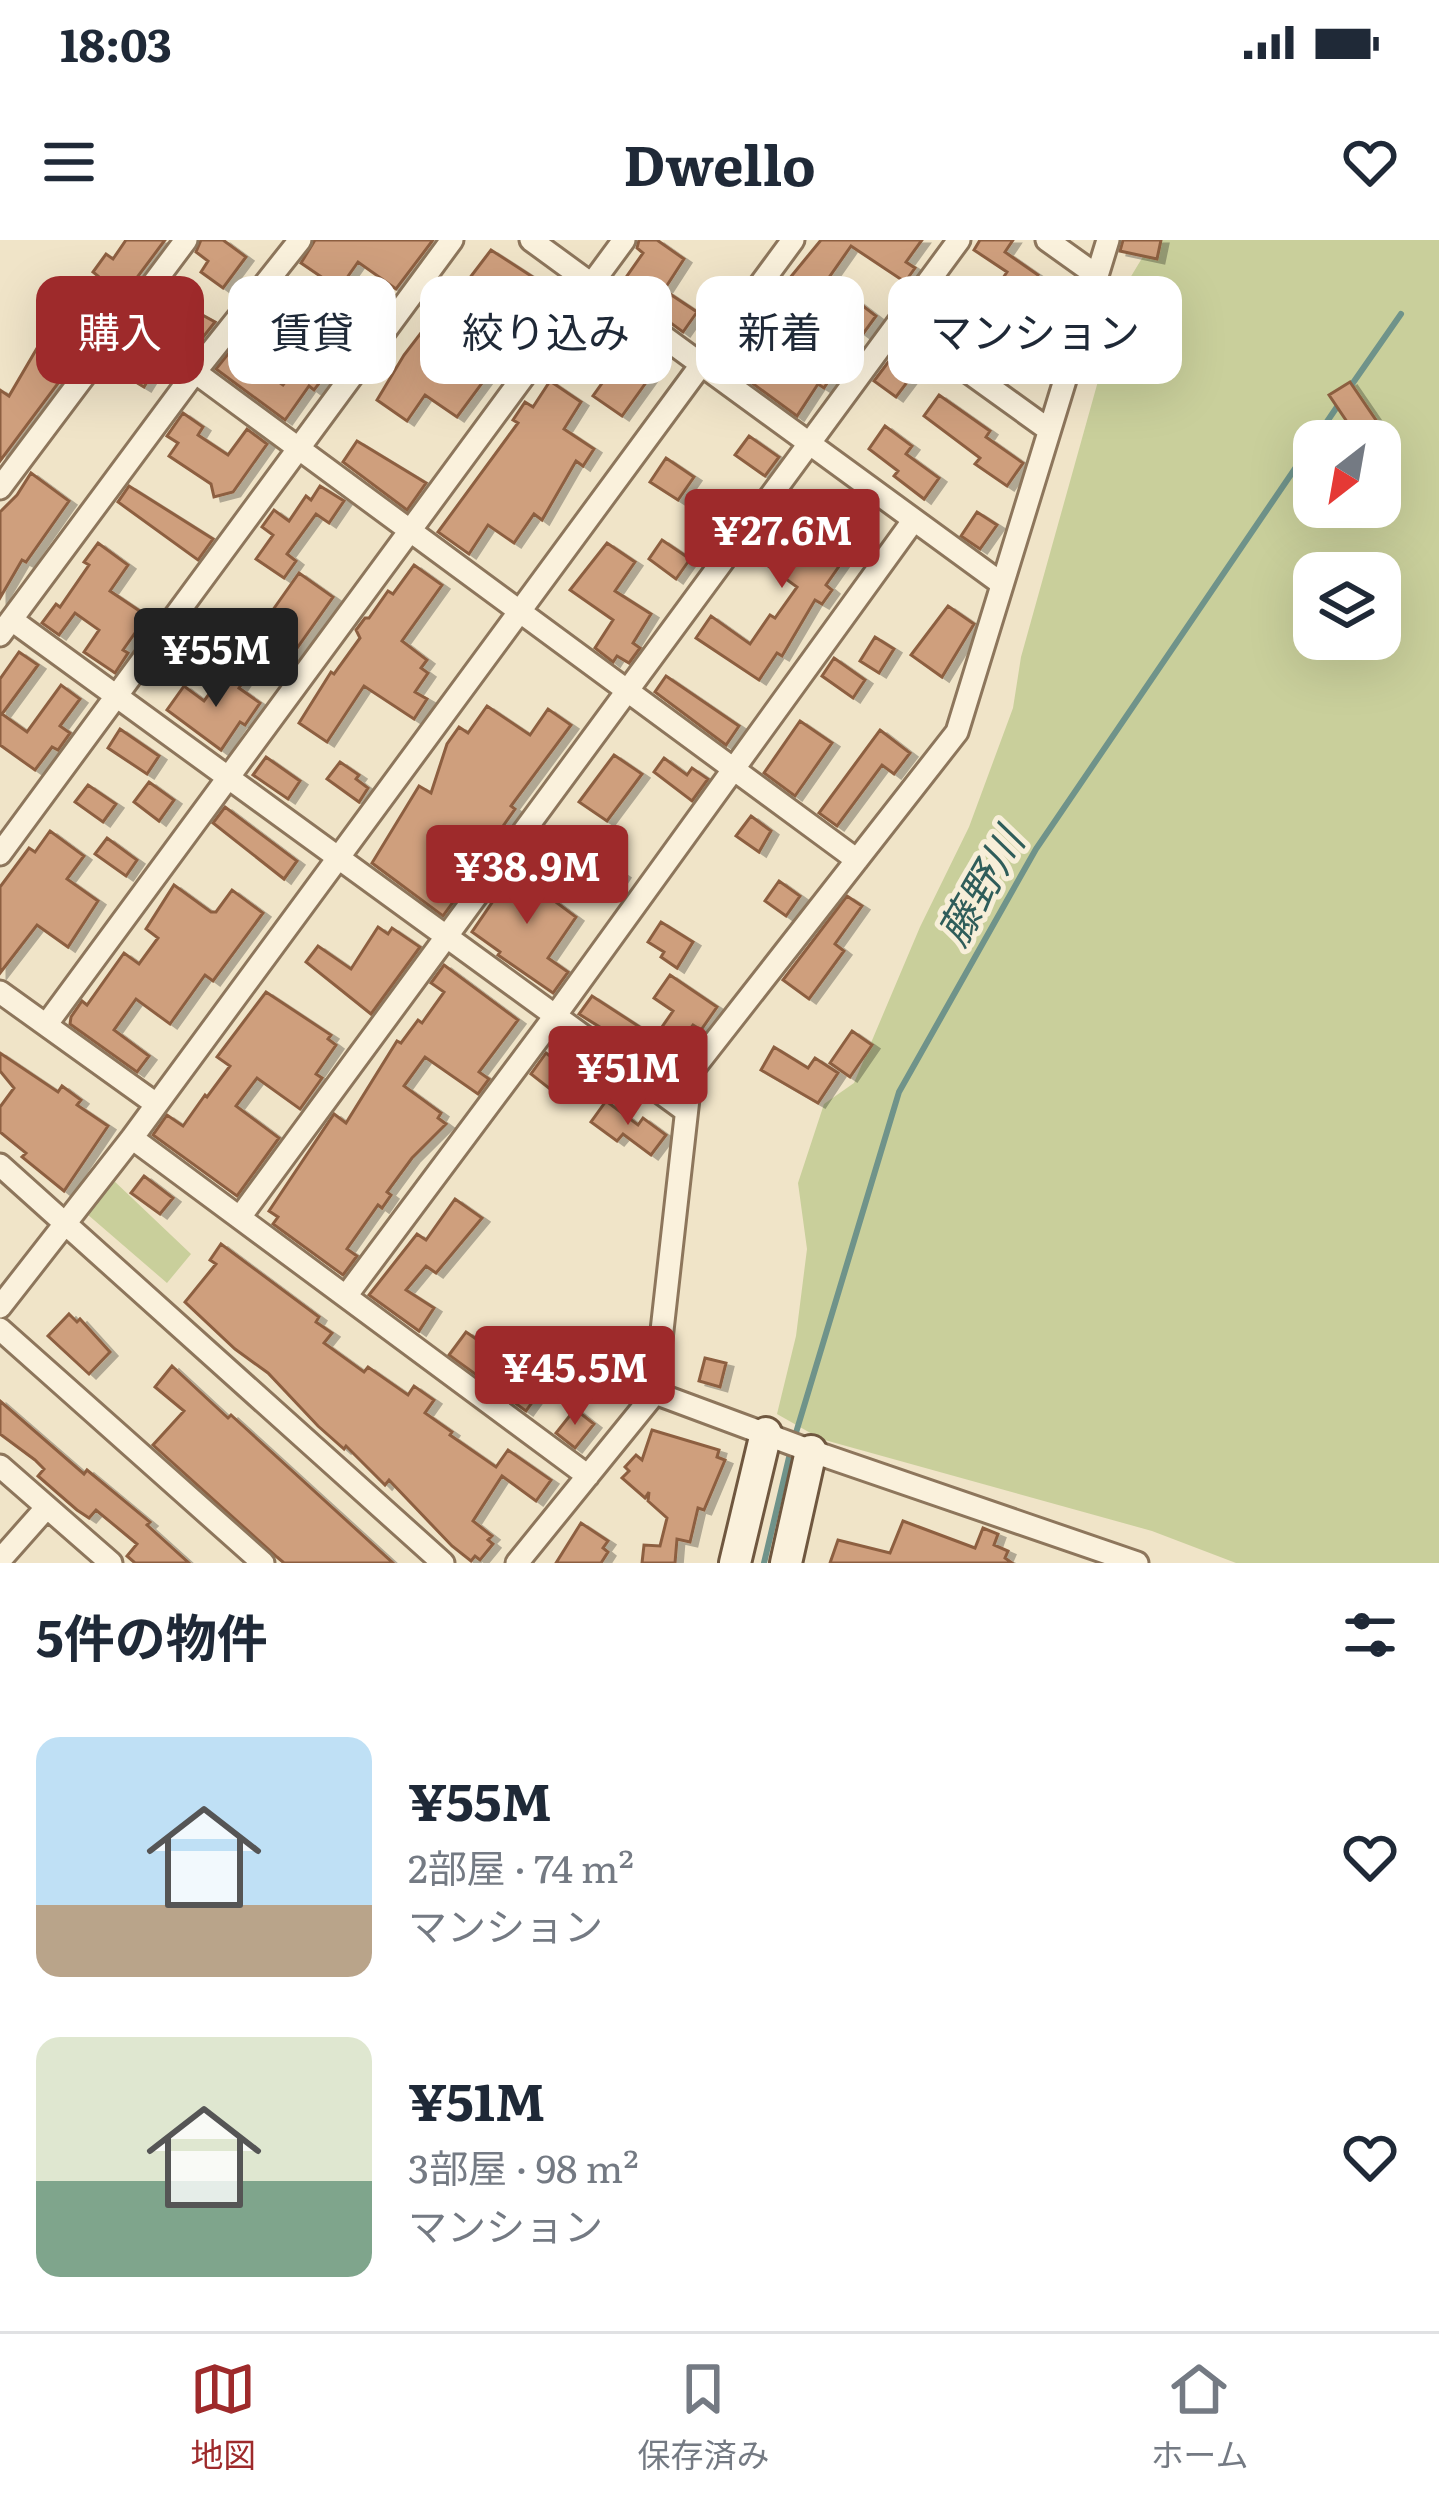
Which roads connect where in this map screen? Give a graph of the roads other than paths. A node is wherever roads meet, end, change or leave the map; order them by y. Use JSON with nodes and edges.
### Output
{"nodes":[{"id":1,"x":186,"y":240,"type":"edge"},
{"id":2,"x":300,"y":240,"type":"edge"},
{"id":3,"x":452,"y":240,"type":"edge"},
{"id":4,"x":531,"y":240,"type":"edge"},
{"id":5,"x":624,"y":240,"type":"edge"},
{"id":6,"x":794,"y":240,"type":"edge"},
{"id":7,"x":959,"y":240,"type":"edge"},
{"id":8,"x":1046,"y":240,"type":"edge"},
{"id":9,"x":1108,"y":240,"type":"edge"},
{"id":10,"x":1096,"y":275,"type":"junction"},
{"id":11,"x":580,"y":276,"type":"edge"},
{"id":12,"x":597,"y":276,"type":"edge"},
{"id":13,"x":767,"y":276,"type":"edge"},
{"id":14,"x":933,"y":276,"type":"edge"},
{"id":15,"x":888,"y":337,"type":"edge"},
{"id":16,"x":204,"y":361,"type":"edge"},
{"id":17,"x":696,"y":373,"type":"edge"},
{"id":18,"x":204,"y":379,"type":"edge"},
{"id":19,"x":186,"y":384,"type":"edge"},
{"id":20,"x":517,"y":384,"type":"edge"},
{"id":21,"x":726,"y":384,"type":"edge"},
{"id":22,"x":985,"y":384,"type":"edge"},
{"id":23,"x":1049,"y":430,"type":"junction"},
{"id":24,"x":809,"y":443,"type":"junction"},
{"id":25,"x":299,"y":449,"type":"junction"},
{"id":26,"x":0,"y":488,"type":"edge"},
{"id":27,"x":913,"y":521,"type":"junction"},
{"id":28,"x":408,"y":531,"type":"junction"},
{"id":29,"x":1002,"y":584,"type":"junction"},
{"id":30,"x":520,"y":613,"type":"junction"},
{"id":31,"x":6,"y":627,"type":"edge"},
{"id":32,"x":628,"y":693,"type":"junction"},
{"id":33,"x":117,"y":697,"type":"junction"},
{"id":34,"x":734,"y":769,"type":"junction"},
{"id":35,"x":226,"y":776,"type":"junction"},
{"id":36,"x":0,"y":854,"type":"edge"},
{"id":37,"x":338,"y":860,"type":"junction"},
{"id":38,"x":857,"y":860,"type":"junction"},
{"id":39,"x":447,"y":938,"type":"junction"},
{"id":40,"x":0,"y":992,"type":"edge"},
{"id":41,"x":555,"y":1016,"type":"junction"},
{"id":42,"x":46,"y":1025,"type":"junction"},
{"id":43,"x":156,"y":1104,"type":"junction"},
{"id":44,"x":686,"y":1111,"type":"junction"},
{"id":45,"x":132,"y":1138,"type":"junction"},
{"id":46,"x":0,"y":1166,"type":"edge"},
{"id":47,"x":240,"y":1217,"type":"junction"},
{"id":48,"x":65,"y":1224,"type":"junction"},
{"id":49,"x":346,"y":1296,"type":"junction"},
{"id":50,"x":0,"y":1306,"type":"edge"},
{"id":51,"x":0,"y":1329,"type":"edge"},
{"id":52,"x":655,"y":1393,"type":"junction"},
{"id":53,"x":766,"y":1433,"type":"junction"},
{"id":54,"x":811,"y":1451,"type":"junction"},
{"id":55,"x":0,"y":1466,"type":"edge"},
{"id":56,"x":588,"y":1476,"type":"junction"},
{"id":57,"x":47,"y":1507,"type":"junction"},
{"id":58,"x":1073,"y":1541,"type":"junction"},
{"id":59,"x":0,"y":1560,"type":"edge"},
{"id":60,"x":111,"y":1563,"type":"edge"},
{"id":61,"x":263,"y":1563,"type":"edge"},
{"id":62,"x":443,"y":1563,"type":"edge"},
{"id":63,"x":517,"y":1563,"type":"edge"},
{"id":64,"x":735,"y":1563,"type":"edge"},
{"id":65,"x":786,"y":1563,"type":"edge"},
{"id":66,"x":1065,"y":1563,"type":"edge"},
{"id":67,"x":1137,"y":1563,"type":"edge"}],
"edges":[{"from":1,"to":26,"type":"street"},
{"from":2,"to":16,"type":"street"},
{"from":3,"to":25,"type":"street"},
{"from":4,"to":11,"type":"street"},
{"from":5,"to":12,"type":"street"},
{"from":6,"to":13,"type":"street"},
{"from":7,"to":14,"type":"street"},
{"from":8,"to":10,"type":"street"},
{"from":9,"to":10,"type":"street"},
{"from":10,"to":23,"type":"street"},
{"from":15,"to":24,"type":"street"},
{"from":17,"to":30,"type":"street"},
{"from":18,"to":25,"type":"street"},
{"from":19,"to":31,"type":"street"},
{"from":20,"to":28,"type":"street"},
{"from":21,"to":24,"type":"street"},
{"from":22,"to":23,"type":"street"},
{"from":23,"to":29,"type":"street"},
{"from":24,"to":27,"type":"street"},
{"from":24,"to":32,"type":"street"},
{"from":25,"to":28,"type":"street"},
{"from":25,"to":33,"type":"street"},
{"from":27,"to":29,"type":"street"},
{"from":27,"to":34,"type":"street"},
{"from":28,"to":30,"type":"street"},
{"from":28,"to":35,"type":"street"},
{"from":29,"to":38,"type":"street"},
{"from":30,"to":32,"type":"street"},
{"from":30,"to":37,"type":"street"},
{"from":31,"to":33,"type":"street"},
{"from":32,"to":34,"type":"street"},
{"from":32,"to":39,"type":"street"},
{"from":33,"to":35,"type":"street"},
{"from":33,"to":36,"type":"street"},
{"from":34,"to":38,"type":"street"},
{"from":34,"to":41,"type":"street"},
{"from":35,"to":37,"type":"street"},
{"from":35,"to":42,"type":"street"},
{"from":37,"to":39,"type":"street"},
{"from":37,"to":43,"type":"street"},
{"from":38,"to":44,"type":"street"},
{"from":39,"to":41,"type":"street"},
{"from":39,"to":47,"type":"street"},
{"from":40,"to":42,"type":"street"},
{"from":41,"to":44,"type":"street"},
{"from":41,"to":49,"type":"street"},
{"from":42,"to":43,"type":"street"},
{"from":43,"to":45,"type":"street"},
{"from":44,"to":52,"type":"street"},
{"from":45,"to":47,"type":"street"},
{"from":45,"to":48,"type":"street"},
{"from":46,"to":48,"type":"street"},
{"from":47,"to":49,"type":"street"},
{"from":48,"to":50,"type":"street"},
{"from":48,"to":62,"type":"street"},
{"from":49,"to":56,"type":"street"},
{"from":51,"to":61,"type":"street"},
{"from":52,"to":53,"type":"street"},
{"from":52,"to":56,"type":"street"},
{"from":53,"to":54,"type":"street"},
{"from":53,"to":64,"type":"street"},
{"from":54,"to":58,"type":"street"},
{"from":54,"to":65,"type":"street"},
{"from":55,"to":57,"type":"street"},
{"from":56,"to":63,"type":"street"},
{"from":57,"to":59,"type":"street"},
{"from":57,"to":60,"type":"street"},
{"from":58,"to":66,"type":"street"},
{"from":58,"to":67,"type":"street"}]}
